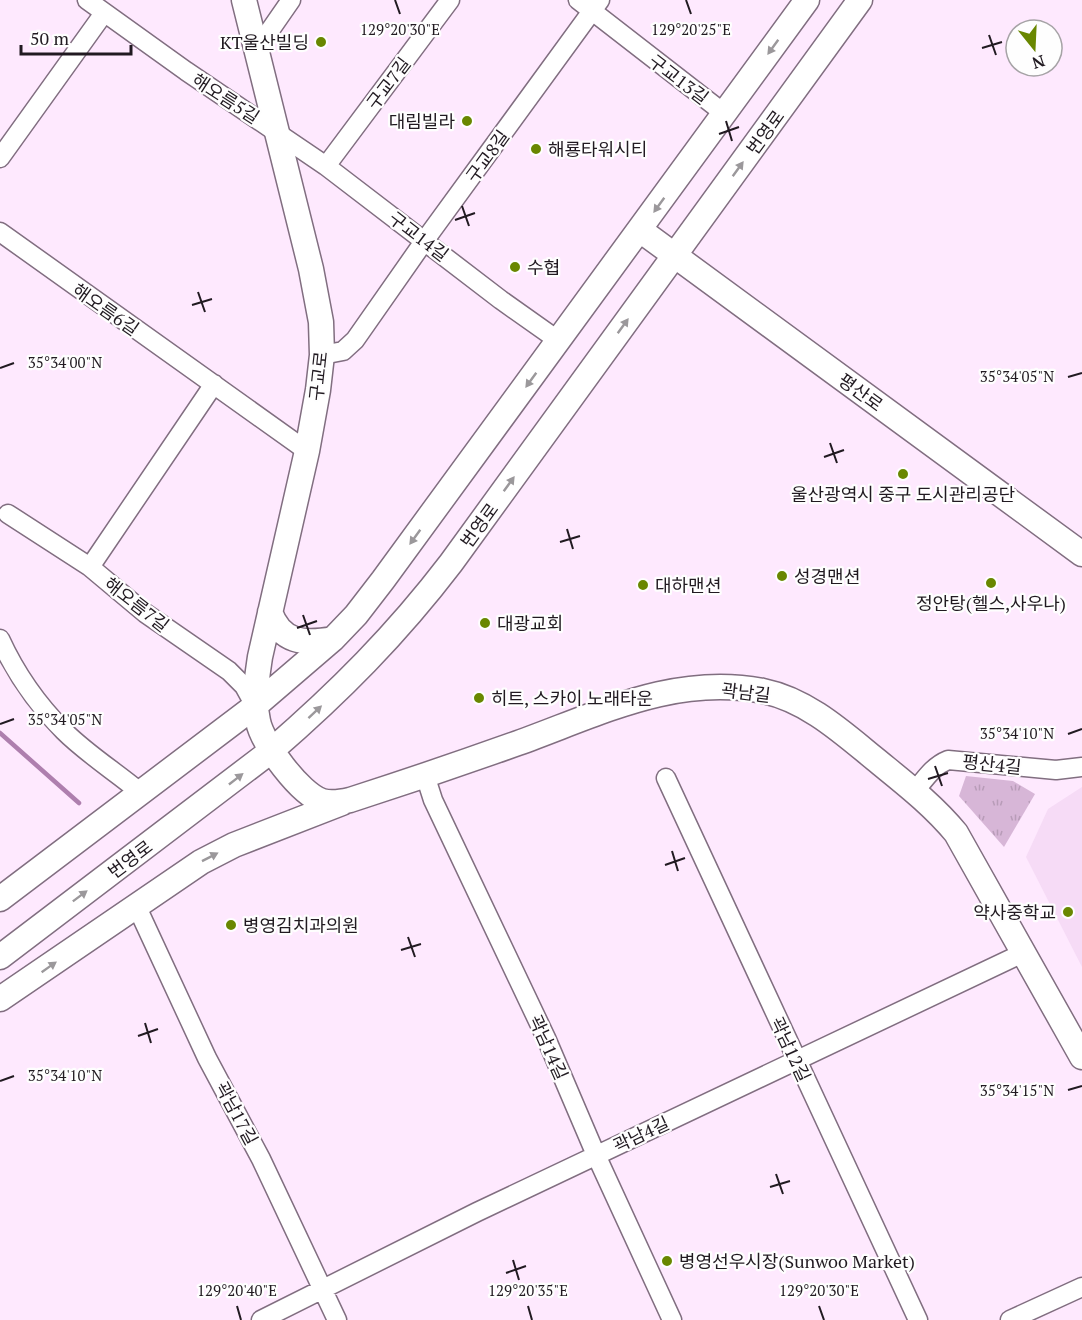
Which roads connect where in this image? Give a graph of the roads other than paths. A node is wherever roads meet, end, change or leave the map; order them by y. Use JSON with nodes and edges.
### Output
{"nodes":[{"id":1,"x":87,"y":0,"type":"edge"},
{"id":2,"x":244,"y":0,"type":"edge"},
{"id":3,"x":291,"y":0,"type":"edge"},
{"id":4,"x":450,"y":0,"type":"edge"},
{"id":5,"x":807,"y":0,"type":"edge"},
{"id":6,"x":860,"y":0,"type":"edge"},
{"id":7,"x":590,"y":4,"type":"edge"},
{"id":8,"x":105,"y":13,"type":"junction"},
{"id":9,"x":257,"y":49,"type":"junction"},
{"id":10,"x":725,"y":114,"type":"junction"},
{"id":11,"x":277,"y":132,"type":"junction"},
{"id":12,"x":0,"y":158,"type":"edge"},
{"id":13,"x":326,"y":166,"type":"junction"},
{"id":14,"x":640,"y":231,"type":"junction"},
{"id":15,"x":0,"y":232,"type":"edge"},
{"id":16,"x":425,"y":240,"type":"junction"},
{"id":17,"x":675,"y":256,"type":"junction"},
{"id":18,"x":559,"y":341,"type":"junction"},
{"id":19,"x":322,"y":355,"type":"junction"},
{"id":20,"x":214,"y":384,"type":"junction"},
{"id":21,"x":307,"y":450,"type":"junction"},
{"id":22,"x":8,"y":514,"type":"dead end"},
{"id":23,"x":1082,"y":554,"type":"edge"},
{"id":24,"x":90,"y":567,"type":"junction"},
{"id":25,"x":270,"y":612,"type":"junction"},
{"id":26,"x":0,"y":639,"type":"edge"},
{"id":27,"x":333,"y":639,"type":"junction"},
{"id":28,"x":255,"y":706,"type":"junction"},
{"id":29,"x":271,"y":751,"type":"junction"},
{"id":30,"x":1082,"y":767,"type":"edge"},
{"id":31,"x":425,"y":775,"type":"junction"},
{"id":32,"x":666,"y":778,"type":"dead end"},
{"id":33,"x":915,"y":791,"type":"junction"},
{"id":34,"x":141,"y":793,"type":"junction"},
{"id":35,"x":350,"y":800,"type":"junction"},
{"id":36,"x":0,"y":898,"type":"edge"},
{"id":37,"x":136,"y":905,"type":"junction"},
{"id":38,"x":1023,"y":952,"type":"junction"},
{"id":39,"x":0,"y":957,"type":"edge"},
{"id":40,"x":0,"y":999,"type":"edge"},
{"id":41,"x":1082,"y":1058,"type":"edge"},
{"id":42,"x":796,"y":1060,"type":"junction"},
{"id":43,"x":596,"y":1155,"type":"junction"},
{"id":44,"x":1082,"y":1287,"type":"edge"},
{"id":45,"x":322,"y":1289,"type":"junction"},
{"id":46,"x":261,"y":1320,"type":"edge"},
{"id":47,"x":337,"y":1320,"type":"edge"},
{"id":48,"x":672,"y":1320,"type":"edge"},
{"id":49,"x":918,"y":1320,"type":"edge"},
{"id":50,"x":1010,"y":1320,"type":"edge"}],
"edges":[{"from":1,"to":8,"type":"street","name":"해오름5길"},
{"from":2,"to":9,"type":"main road","name":"구교로"},
{"from":3,"to":9,"type":"street"},
{"from":4,"to":13,"type":"street","name":"구교7길"},
{"from":5,"to":10,"type":"main road","one_way":true},
{"from":17,"to":6,"type":"main road","name":"번영로","one_way":true},
{"from":7,"to":10,"type":"street","name":"구교13길"},
{"from":7,"to":16,"type":"street","name":"구교8길"},
{"from":8,"to":11,"type":"street","name":"해오름5길"},
{"from":8,"to":12,"type":"street"},
{"from":9,"to":11,"type":"main road","name":"구교로"},
{"from":10,"to":14,"type":"main road","one_way":true},
{"from":11,"to":13,"type":"street","name":"구교14길"},
{"from":11,"to":19,"type":"main road","name":"구교로"},
{"from":13,"to":16,"type":"street","name":"구교14길"},
{"from":14,"to":17,"type":"main road","name":"평산로"},
{"from":14,"to":18,"type":"main road"},
{"from":15,"to":20,"type":"street","name":"해오름6길"},
{"from":16,"to":18,"type":"street","name":"구교14길"},
{"from":16,"to":19,"type":"street","name":"구교8길"},
{"from":17,"to":23,"type":"main road","name":"평산로"},
{"from":29,"to":17,"type":"main road","name":"번영로","one_way":true},
{"from":18,"to":27,"type":"main road","one_way":true},
{"from":19,"to":21,"type":"main road","name":"구교로"},
{"from":20,"to":21,"type":"street","name":"해오름6길"},
{"from":20,"to":24,"type":"street"},
{"from":21,"to":25,"type":"main road","name":"구교로"},
{"from":22,"to":24,"type":"street","name":"해오름7길"},
{"from":24,"to":28,"type":"street","name":"해오름7길"},
{"from":25,"to":27,"type":"main road"},
{"from":25,"to":28,"type":"main road","name":"구교로"},
{"from":26,"to":34,"type":"street"},
{"from":27,"to":28,"type":"main road"},
{"from":28,"to":29,"type":"main road","name":"구교로"},
{"from":28,"to":34,"type":"main road"},
{"from":29,"to":35,"type":"main road","name":"곽남길"},
{"from":39,"to":29,"type":"main road","name":"번영로","one_way":true},
{"from":30,"to":33,"type":"street","name":"평산4길"},
{"from":31,"to":33,"type":"main road","name":"곽남길"},
{"from":31,"to":35,"type":"main road","name":"곽남길"},
{"from":31,"to":43,"type":"street","name":"곽남14길"},
{"from":32,"to":42,"type":"street","name":"곽남12길"},
{"from":33,"to":38,"type":"main road","name":"곽남길"},
{"from":34,"to":36,"type":"main road"},
{"from":37,"to":35,"type":"main road","one_way":true},
{"from":40,"to":37,"type":"main road","one_way":true},
{"from":37,"to":45,"type":"street","name":"곽남17길"},
{"from":38,"to":41,"type":"main road","name":"곽남길"},
{"from":38,"to":42,"type":"street","name":"곽남4길"},
{"from":42,"to":43,"type":"street","name":"곽남4길"},
{"from":42,"to":49,"type":"street","name":"곽남12길"},
{"from":43,"to":45,"type":"street","name":"곽남4길"},
{"from":43,"to":48,"type":"street","name":"곽남14길"},
{"from":44,"to":50,"type":"street"},
{"from":45,"to":46,"type":"street","name":"곽남4길"},
{"from":45,"to":47,"type":"street","name":"곽남17길"}]}
